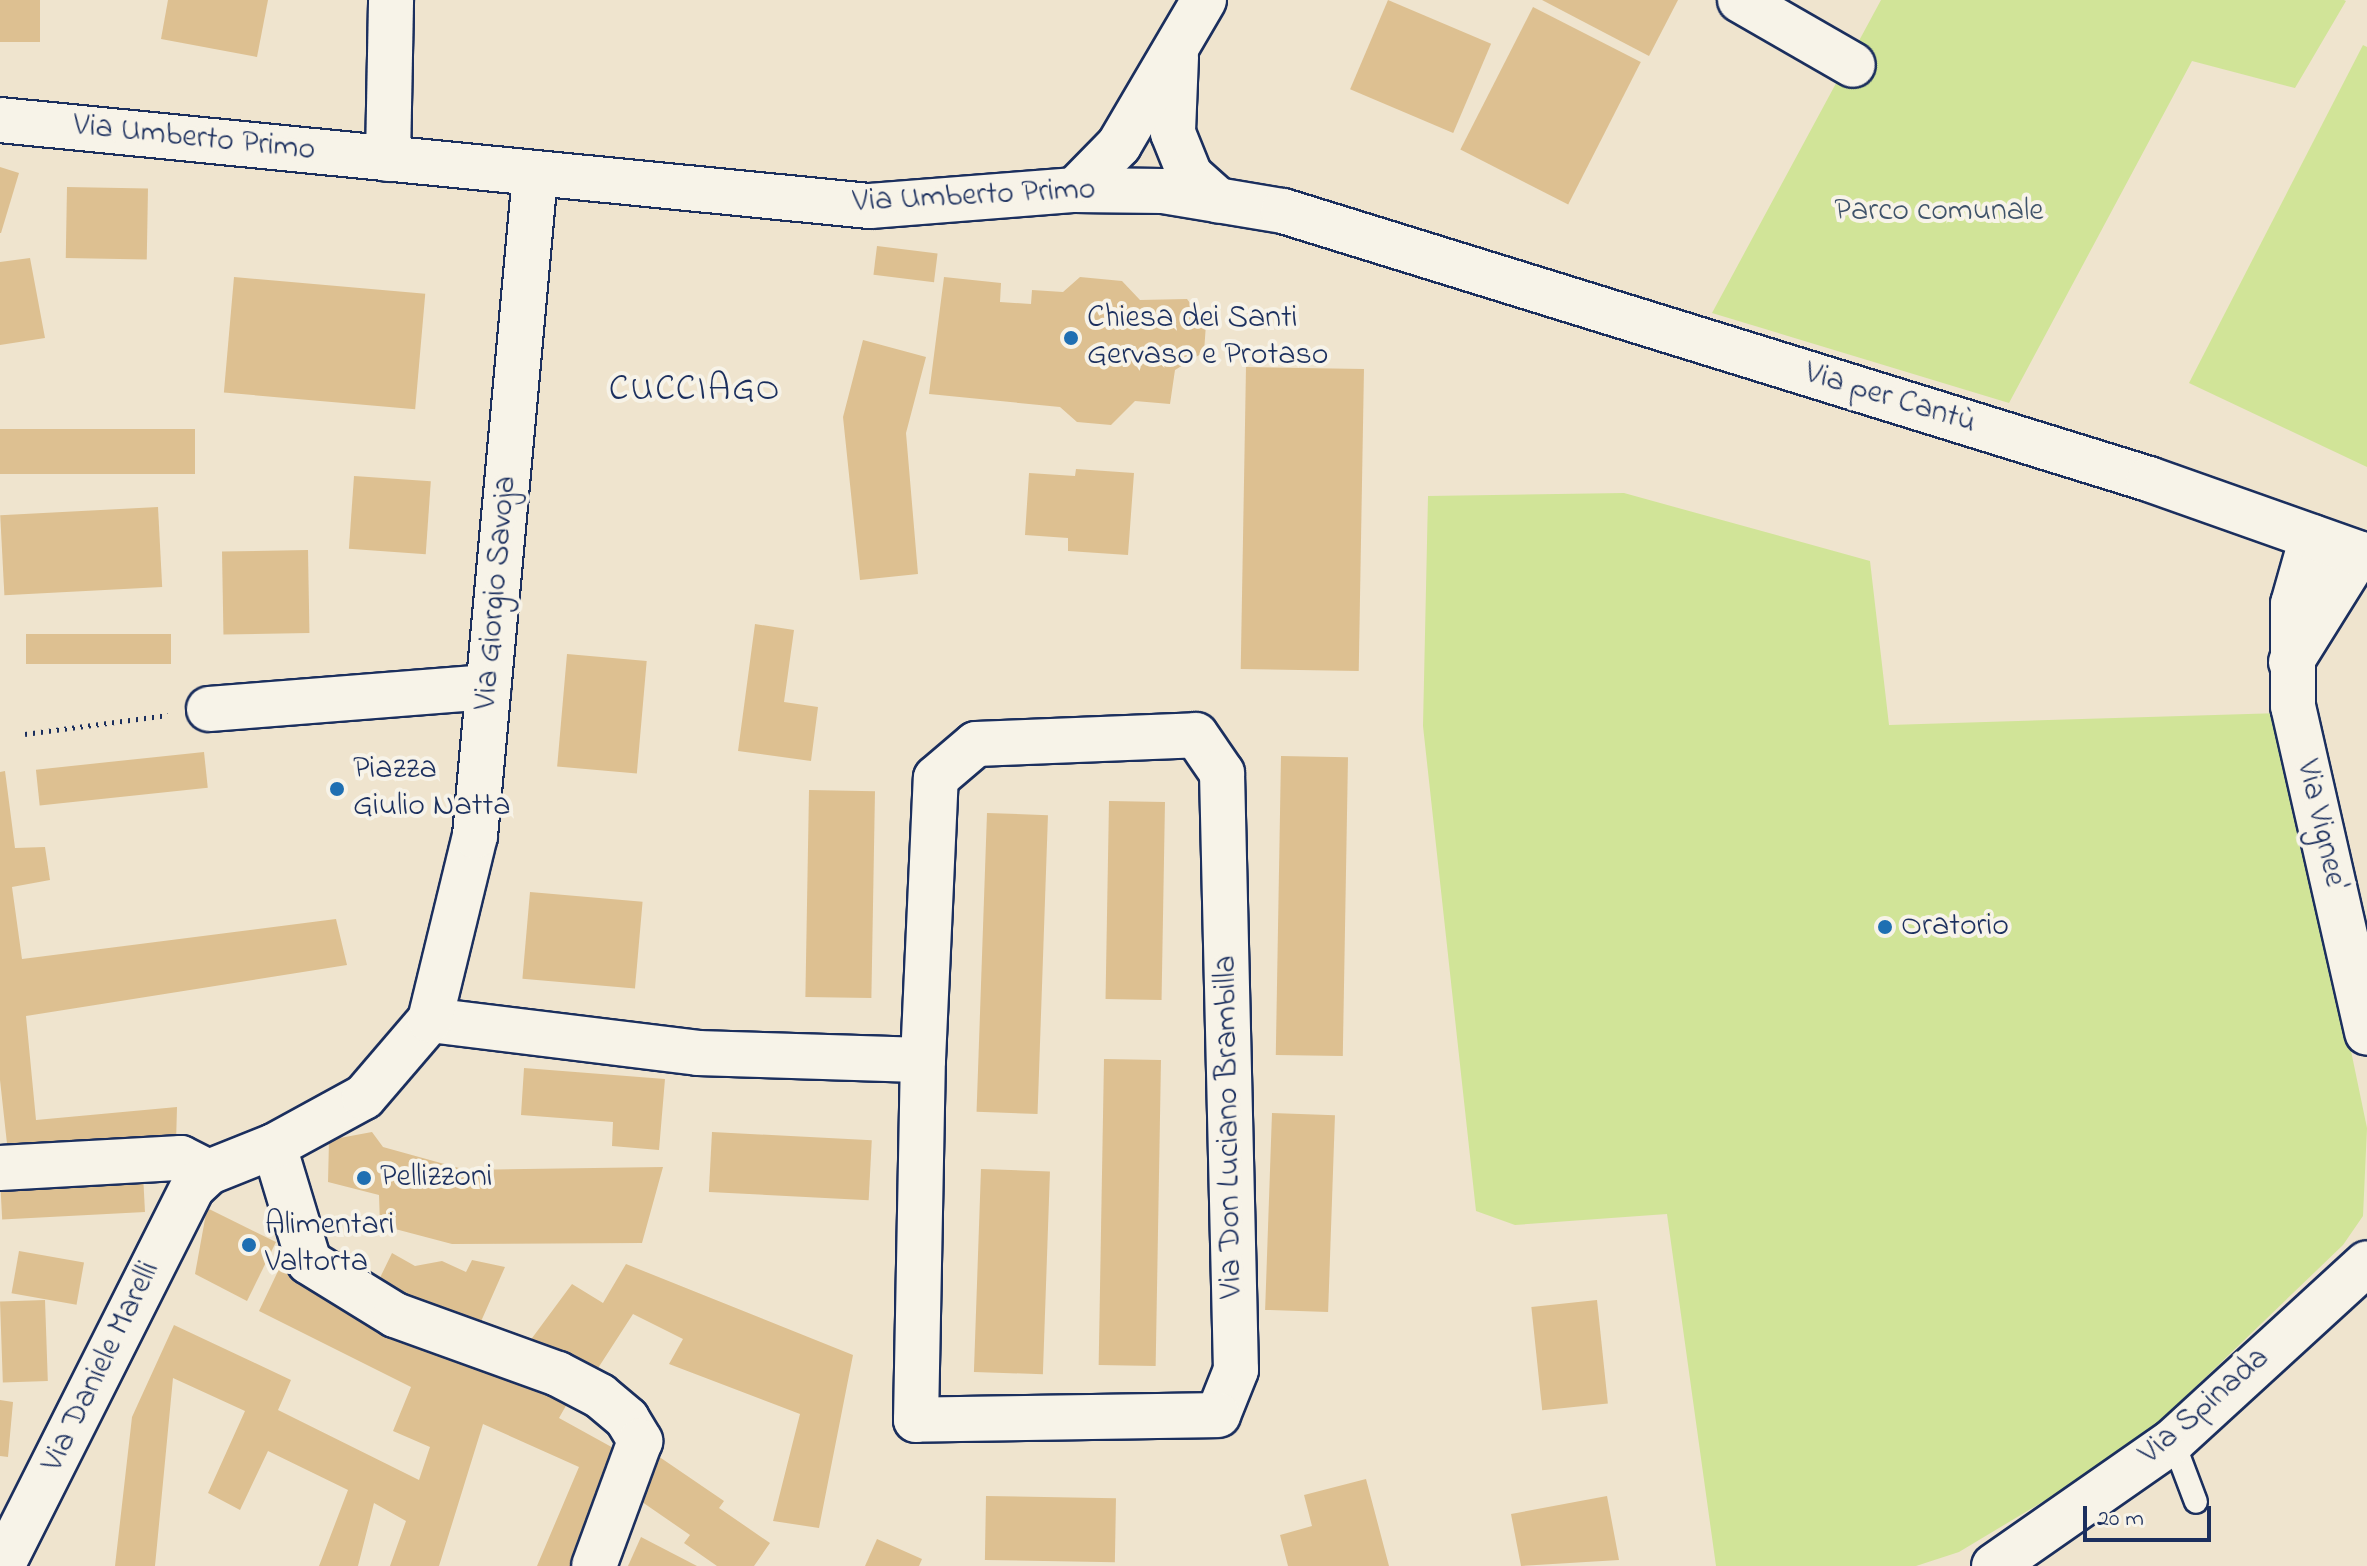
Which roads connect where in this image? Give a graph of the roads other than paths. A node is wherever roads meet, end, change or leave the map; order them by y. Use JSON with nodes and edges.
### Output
{"nodes":[{"id":1,"x":391,"y":0,"type":"edge"},
{"id":2,"x":1204,"y":0,"type":"edge"},
{"id":3,"x":1740,"y":0,"type":"edge"},
{"id":4,"x":1177,"y":50,"type":"junction"},
{"id":5,"x":1853,"y":65,"type":"dead end"},
{"id":6,"x":0,"y":120,"type":"edge"},
{"id":7,"x":388,"y":159,"type":"junction"},
{"id":8,"x":535,"y":176,"type":"junction"},
{"id":9,"x":1075,"y":190,"type":"junction"},
{"id":10,"x":1218,"y":200,"type":"junction"},
{"id":11,"x":1410,"y":251,"type":"joint"},
{"id":12,"x":2312,"y":537,"type":"junction"},
{"id":13,"x":2363,"y":554,"type":"edge"},
{"id":14,"x":2291,"y":662,"type":"junction"},
{"id":15,"x":488,"y":687,"type":"junction"},
{"id":16,"x":209,"y":709,"type":"road end"},
{"id":17,"x":430,"y":1020,"type":"junction"},
{"id":18,"x":2367,"y":1033,"type":"edge"},
{"id":19,"x":923,"y":1060,"type":"junction"},
{"id":20,"x":274,"y":1146,"type":"junction"},
{"id":21,"x":0,"y":1168,"type":"edge"},
{"id":22,"x":209,"y":1172,"type":"junction"},
{"id":23,"x":2367,"y":1263,"type":"edge"},
{"id":24,"x":2173,"y":1441,"type":"junction"},
{"id":25,"x":2196,"y":1502,"type":"dead end"},
{"id":26,"x":2,"y":1566,"type":"edge"},
{"id":27,"x":594,"y":1566,"type":"edge"},
{"id":28,"x":1994,"y":1566,"type":"edge"}],
"edges":[{"from":1,"to":7,"type":"street"},
{"from":2,"to":4,"type":"street"},
{"from":3,"to":5,"type":"street"},
{"from":4,"to":9,"type":"street"},
{"from":4,"to":10,"type":"street"},
{"from":6,"to":7,"type":"street","name":"Via Umberto Primo"},
{"from":7,"to":8,"type":"street","name":"Via Umberto Primo"},
{"from":8,"to":9,"type":"street","name":"Via Umberto Primo"},
{"from":8,"to":15,"type":"street","name":"Via Giorgio Savoja"},
{"from":9,"to":10,"type":"street","name":"Via Umberto Primo"},
{"from":10,"to":11,"type":"street","name":"Via Umberto Primo"},
{"from":11,"to":12,"type":"street","name":"Via per Cantù"},
{"from":12,"to":13,"type":"street","name":"Via per Cantù"},
{"from":12,"to":14,"type":"street","name":"Via Vignee'"},
{"from":13,"to":14,"type":"street"},
{"from":14,"to":18,"type":"street","name":"Via Vignee'"},
{"from":15,"to":16,"type":"street"},
{"from":15,"to":17,"type":"street","name":"Via Giorgio Savoja"},
{"from":17,"to":19,"type":"street"},
{"from":17,"to":20,"type":"street","name":"Via Giorgio Savoja"},
{"from":19,"to":19,"type":"street","name":"Via Don Luciano Brambilla"},
{"from":20,"to":22,"type":"street","name":"Via Giorgio Savoja"},
{"from":20,"to":27,"type":"street"},
{"from":21,"to":22,"type":"street"},
{"from":22,"to":26,"type":"street","name":"Via Daniele Marelli"},
{"from":23,"to":24,"type":"street","name":"Via Spinada"},
{"from":24,"to":25,"type":"lane"},
{"from":24,"to":28,"type":"street","name":"Via Spinada"}]}
